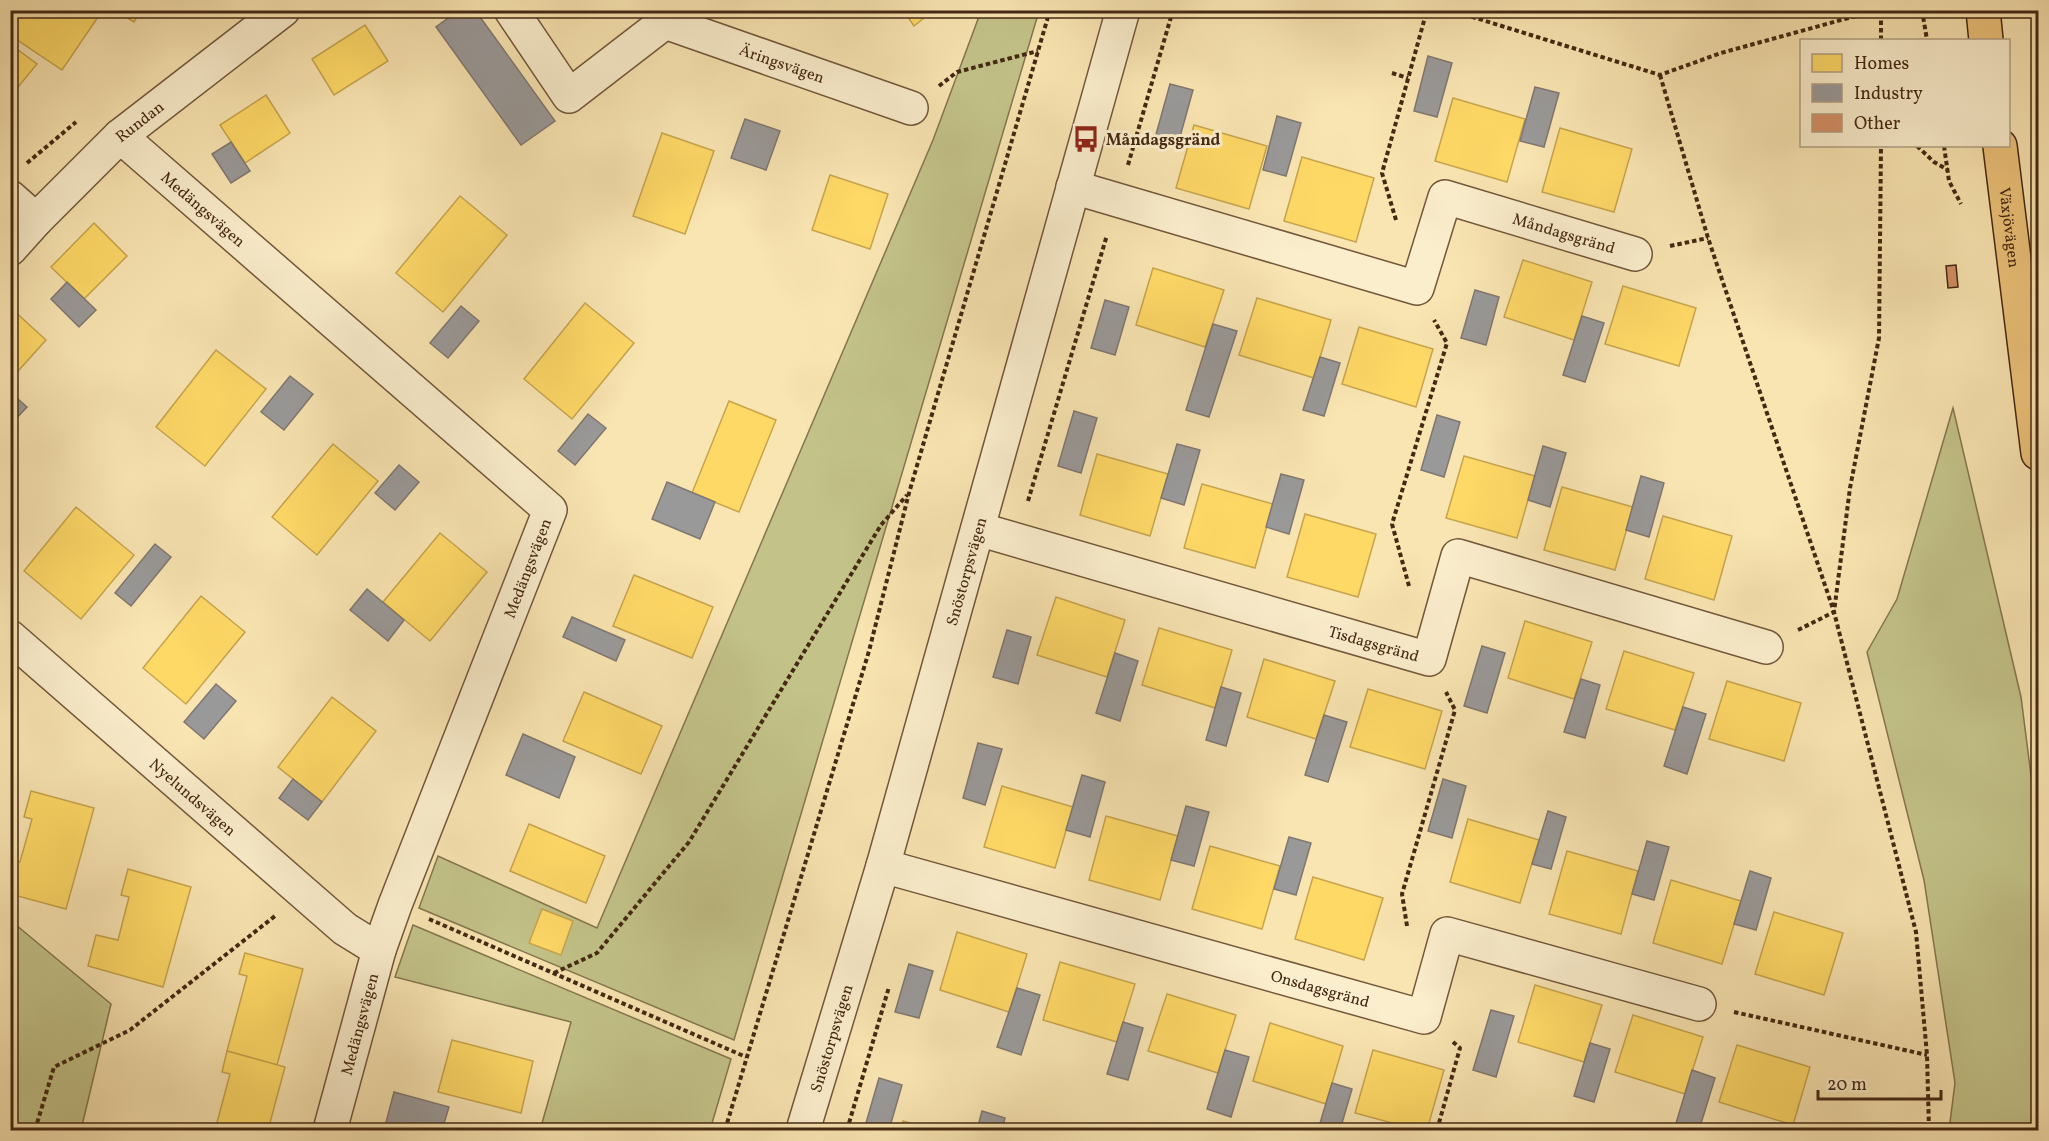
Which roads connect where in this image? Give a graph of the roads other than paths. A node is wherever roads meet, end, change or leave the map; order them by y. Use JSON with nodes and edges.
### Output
{"nodes":[{"id":1,"x":283,"y":10,"type":"edge"},
{"id":2,"x":512,"y":10,"type":"edge"},
{"id":3,"x":1123,"y":10,"type":"edge"},
{"id":4,"x":1983,"y":10,"type":"edge"},
{"id":5,"x":662,"y":16,"type":"edge"},
{"id":6,"x":1986,"y":39,"type":"edge"},
{"id":7,"x":911,"y":108,"type":"road end"},
{"id":8,"x":120,"y":136,"type":"junction"},
{"id":9,"x":2000,"y":147,"type":"edge"},
{"id":10,"x":1073,"y":187,"type":"junction"},
{"id":11,"x":10,"y":197,"type":"edge"},
{"id":12,"x":36,"y":220,"type":"junction"},
{"id":13,"x":10,"y":249,"type":"edge"},
{"id":14,"x":1635,"y":254,"type":"dead end"},
{"id":15,"x":2038,"y":453,"type":"edge"},
{"id":16,"x":978,"y":529,"type":"junction"},
{"id":17,"x":10,"y":637,"type":"edge"},
{"id":18,"x":1766,"y":647,"type":"dead end"},
{"id":19,"x":883,"y":866,"type":"junction"},
{"id":20,"x":379,"y":950,"type":"junction"},
{"id":21,"x":1699,"y":1004,"type":"road end"},
{"id":22,"x":330,"y":1131,"type":"edge"},
{"id":23,"x":803,"y":1131,"type":"edge"}],
"edges":[{"from":1,"to":8,"type":"street","name":"Rundan"},
{"from":2,"to":5,"type":"street"},
{"from":3,"to":10,"type":"street","name":"Snöstorpsvägen"},
{"from":4,"to":6,"type":"highway"},
{"from":5,"to":7,"type":"street","name":"Äringsvägen"},
{"from":8,"to":12,"type":"street","name":"Rundan"},
{"from":8,"to":20,"type":"street","name":"Medängsvägen"},
{"from":9,"to":15,"type":"highway","name":"Växjövägen"},
{"from":10,"to":14,"type":"street","name":"Måndagsgränd"},
{"from":10,"to":16,"type":"street","name":"Snöstorpsvägen"},
{"from":11,"to":12,"type":"street"},
{"from":12,"to":13,"type":"street","name":"Rundan"},
{"from":16,"to":18,"type":"street","name":"Tisdagsgränd"},
{"from":16,"to":19,"type":"street","name":"Snöstorpsvägen"},
{"from":17,"to":20,"type":"street","name":"Nyelundsvägen"},
{"from":19,"to":21,"type":"street","name":"Onsdagsgränd"},
{"from":19,"to":23,"type":"street","name":"Snöstorpsvägen"},
{"from":20,"to":22,"type":"street","name":"Medängsvägen"}]}
